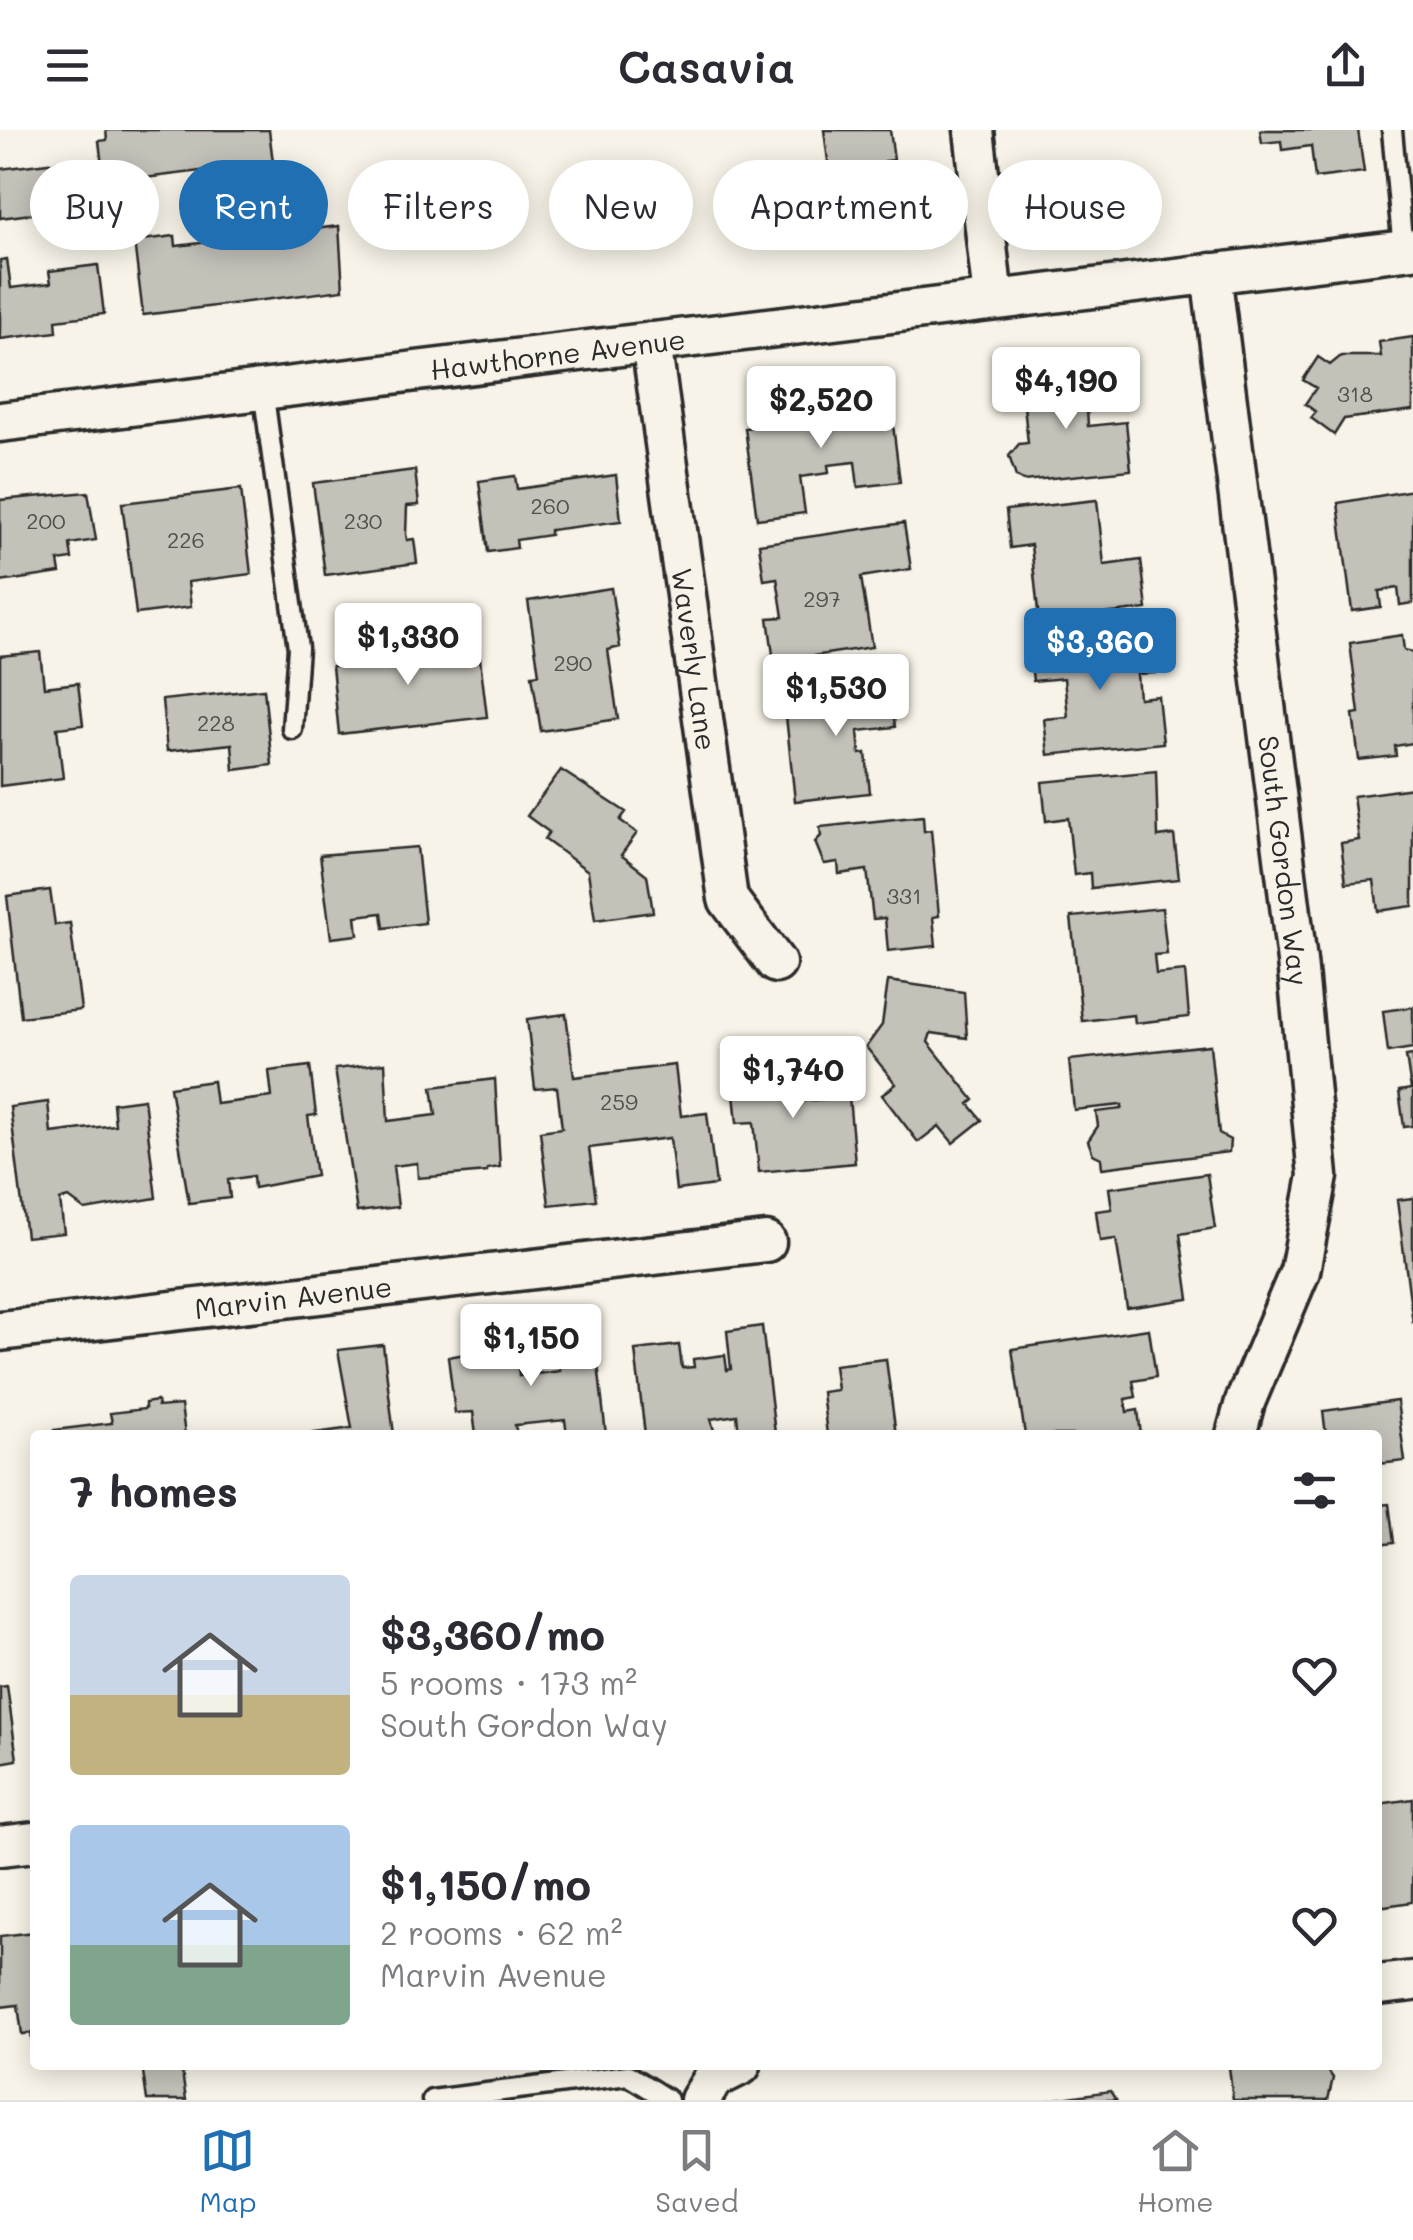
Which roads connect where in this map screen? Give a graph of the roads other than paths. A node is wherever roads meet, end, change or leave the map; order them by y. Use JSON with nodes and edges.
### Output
{"nodes":[{"id":1,"x":974,"y":130,"type":"edge"},
{"id":2,"x":1392,"y":130,"type":"edge"},
{"id":3,"x":1408,"y":250,"type":"edge"},
{"id":4,"x":1210,"y":274,"type":"junction"},
{"id":5,"x":993,"y":299,"type":"junction"},
{"id":6,"x":650,"y":342,"type":"junction"},
{"id":7,"x":263,"y":389,"type":"junction"},
{"id":8,"x":0,"y":422,"type":"edge"},
{"id":9,"x":292,"y":729,"type":"dead end"},
{"id":10,"x":776,"y":963,"type":"dead end"},
{"id":11,"x":766,"y":1242,"type":"dead end"},
{"id":12,"x":0,"y":1331,"type":"edge"},
{"id":13,"x":1237,"y":1430,"type":"edge"},
{"id":14,"x":30,"y":1843,"type":"edge"},
{"id":15,"x":0,"y":1846,"type":"edge"},
{"id":16,"x":1413,"y":1981,"type":"edge"},
{"id":17,"x":1382,"y":1985,"type":"edge"},
{"id":18,"x":730,"y":2070,"type":"edge"},
{"id":19,"x":432,"y":2100,"type":"edge"},
{"id":20,"x":668,"y":2100,"type":"edge"},
{"id":21,"x":700,"y":2100,"type":"edge"}],
"edges":[{"from":1,"to":5,"type":"street"},
{"from":2,"to":3,"type":"lane"},
{"from":3,"to":4,"type":"street","name":"Hawthorne Avenue"},
{"from":4,"to":5,"type":"street","name":"Hawthorne Avenue"},
{"from":4,"to":13,"type":"street","name":"South Gordon Way"},
{"from":5,"to":6,"type":"street","name":"Hawthorne Avenue"},
{"from":6,"to":7,"type":"street","name":"Hawthorne Avenue"},
{"from":6,"to":10,"type":"street","name":"Waverly Lane"},
{"from":7,"to":8,"type":"street","name":"Hawthorne Avenue"},
{"from":7,"to":9,"type":"lane"},
{"from":11,"to":12,"type":"street","name":"Marvin Avenue"},
{"from":14,"to":15,"type":"street"},
{"from":16,"to":17,"type":"street"},
{"from":18,"to":21,"type":"street"},
{"from":19,"to":20,"type":"lane"}]}
